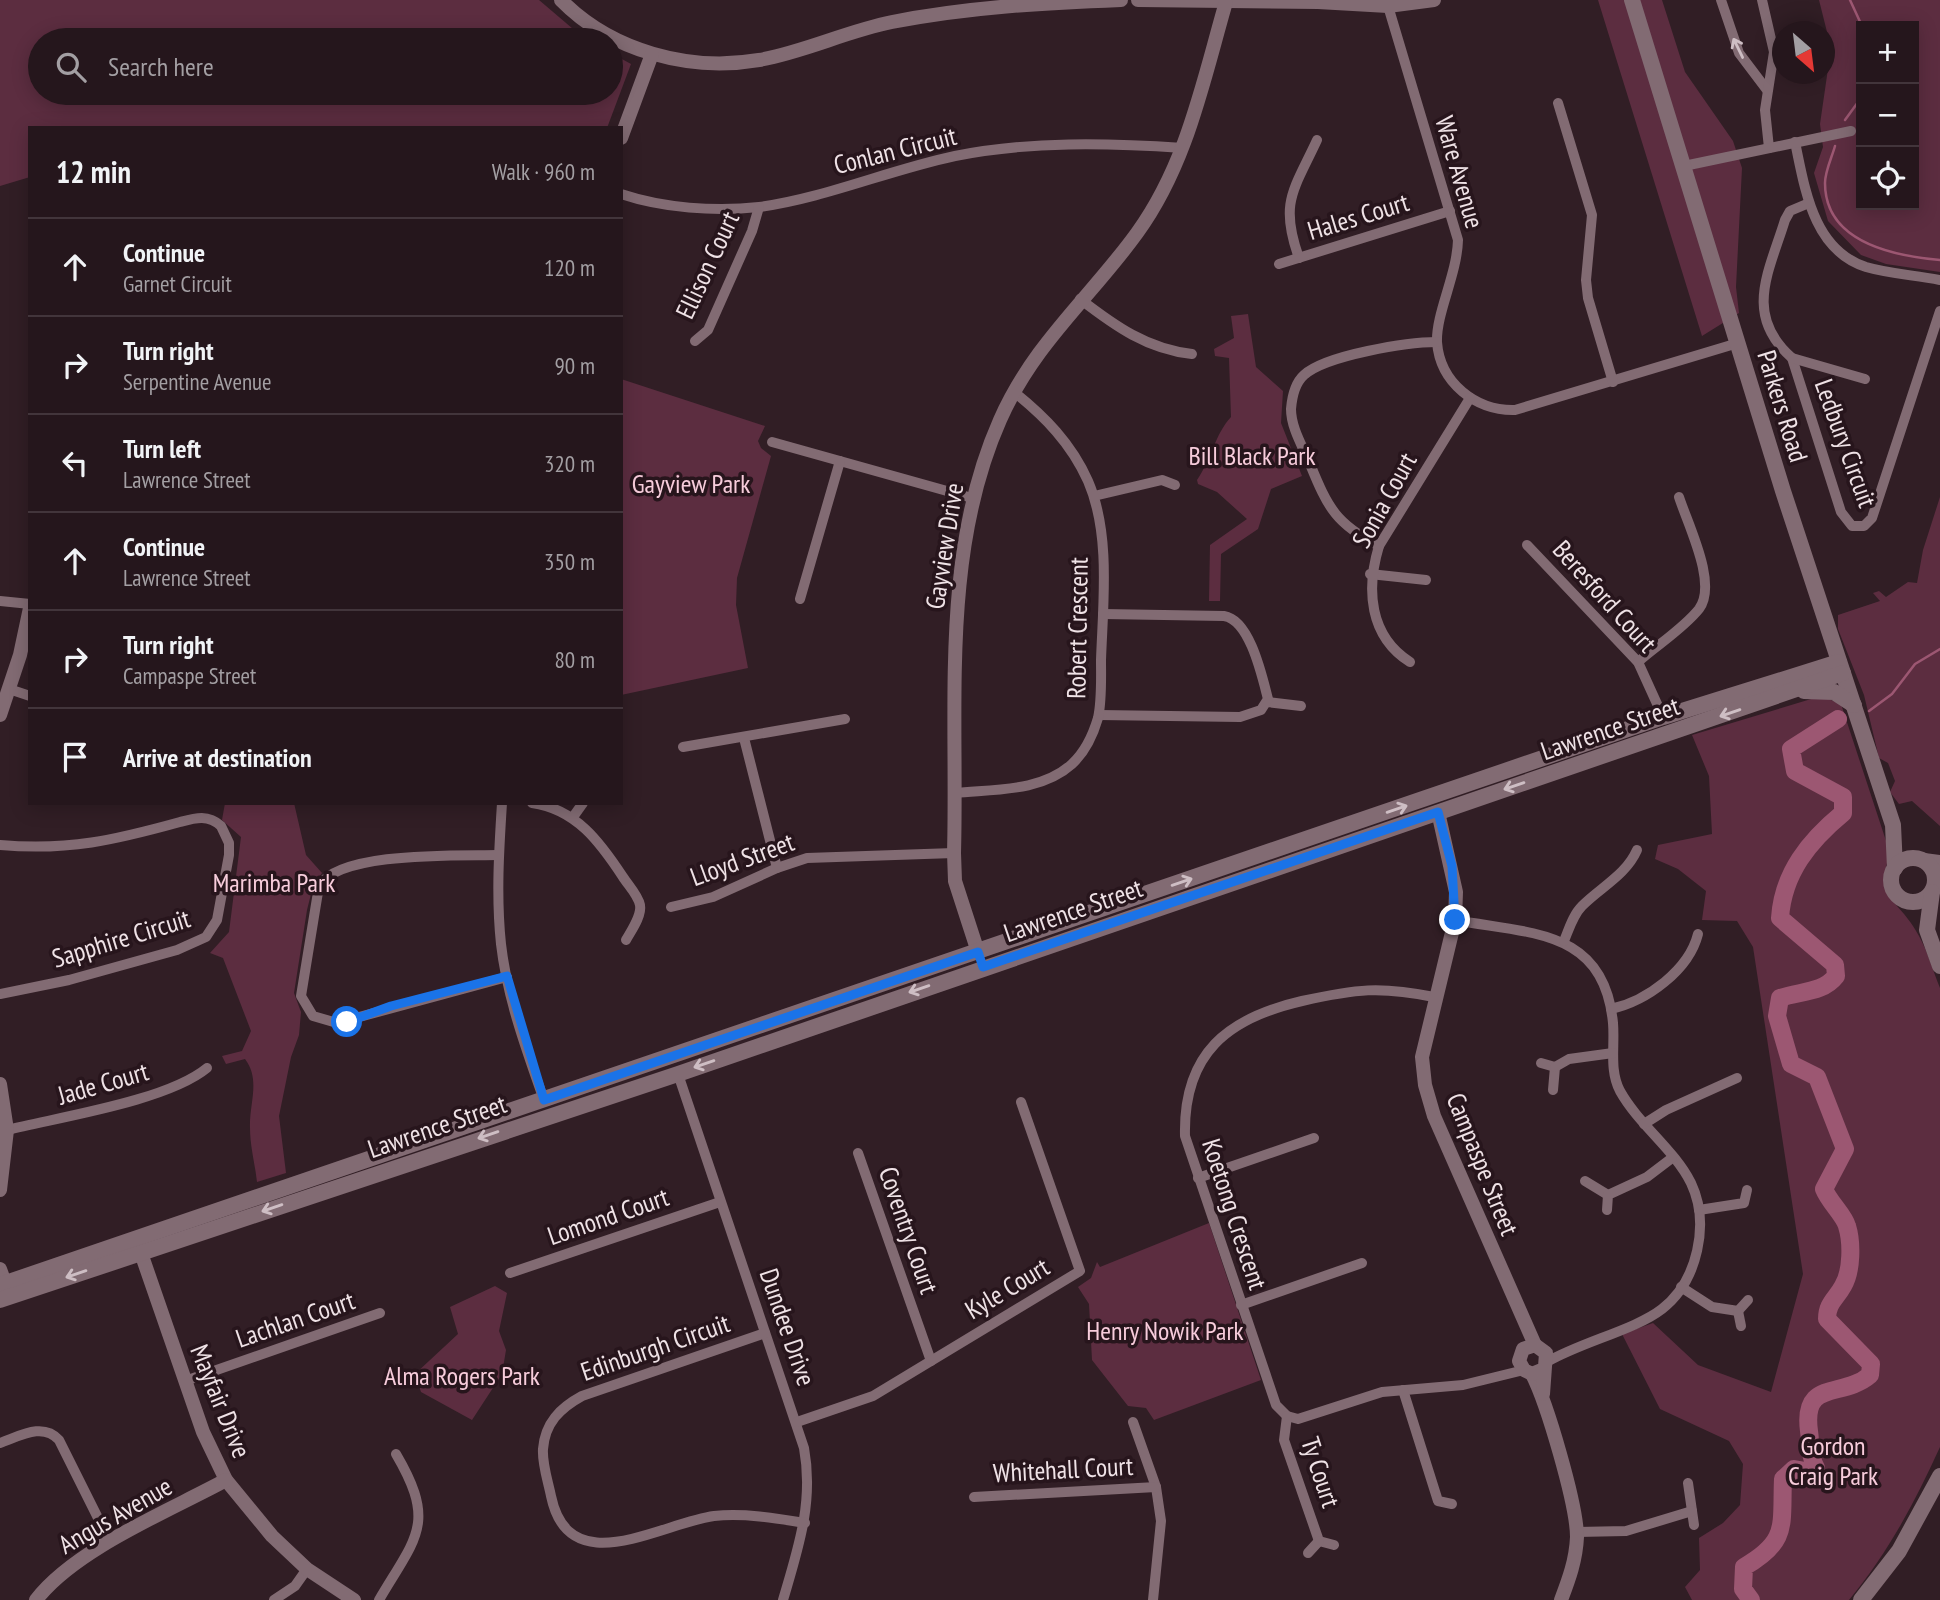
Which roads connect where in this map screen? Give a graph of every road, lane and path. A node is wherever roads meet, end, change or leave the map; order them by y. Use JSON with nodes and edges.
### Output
{"nodes":[{"id":1,"x":561,"y":0,"type":"edge"},
{"id":2,"x":1121,"y":0,"type":"edge"},
{"id":3,"x":1138,"y":0,"type":"edge"},
{"id":4,"x":1434,"y":0,"type":"edge"},
{"id":5,"x":1632,"y":0,"type":"edge"},
{"id":6,"x":1721,"y":0,"type":"edge"},
{"id":7,"x":1762,"y":0,"type":"edge"},
{"id":8,"x":1318,"y":1,"type":"edge"},
{"id":9,"x":1226,"y":2,"type":"edge"},
{"id":10,"x":1388,"y":6,"type":"junction"},
{"id":11,"x":598,"y":28,"type":"edge"},
{"id":12,"x":623,"y":41,"type":"edge"},
{"id":13,"x":652,"y":54,"type":"junction"},
{"id":14,"x":1768,"y":90,"type":"junction"},
{"id":15,"x":1558,"y":103,"type":"dead end"},
{"id":16,"x":1851,"y":131,"type":"dead end"},
{"id":17,"x":623,"y":133,"type":"edge"},
{"id":18,"x":1317,"y":140,"type":"dead end"},
{"id":19,"x":1796,"y":142,"type":"junction"},
{"id":20,"x":1183,"y":148,"type":"junction"},
{"id":21,"x":1769,"y":148,"type":"junction"},
{"id":22,"x":1684,"y":166,"type":"junction"},
{"id":23,"x":623,"y":194,"type":"edge"},
{"id":24,"x":1810,"y":203,"type":"junction"},
{"id":25,"x":759,"y":207,"type":"junction"},
{"id":26,"x":1450,"y":211,"type":"junction"},
{"id":27,"x":1299,"y":258,"type":"junction"},
{"id":28,"x":1279,"y":264,"type":"dead end"},
{"id":29,"x":1940,"y":280,"type":"edge"},
{"id":30,"x":1080,"y":299,"type":"junction"},
{"id":31,"x":1940,"y":311,"type":"edge"},
{"id":32,"x":695,"y":341,"type":"dead end"},
{"id":33,"x":1437,"y":342,"type":"junction"},
{"id":34,"x":1738,"y":343,"type":"junction"},
{"id":35,"x":1192,"y":354,"type":"dead end"},
{"id":36,"x":1792,"y":358,"type":"junction"},
{"id":37,"x":1865,"y":379,"type":"dead end"},
{"id":38,"x":1613,"y":382,"type":"junction"},
{"id":39,"x":1014,"y":391,"type":"junction"},
{"id":40,"x":1470,"y":398,"type":"junction"},
{"id":41,"x":772,"y":442,"type":"dead end"},
{"id":42,"x":840,"y":461,"type":"junction"},
{"id":43,"x":1175,"y":485,"type":"dead end"},
{"id":44,"x":1094,"y":496,"type":"junction"},
{"id":45,"x":1679,"y":497,"type":"dead end"},
{"id":46,"x":972,"y":498,"type":"junction"},
{"id":47,"x":1527,"y":545,"type":"dead end"},
{"id":48,"x":1379,"y":547,"type":"junction"},
{"id":49,"x":1370,"y":574,"type":"junction"},
{"id":50,"x":1426,"y":580,"type":"dead end"},
{"id":51,"x":800,"y":599,"type":"dead end"},
{"id":52,"x":0,"y":601,"type":"edge"},
{"id":53,"x":28,"y":606,"type":"edge"},
{"id":54,"x":28,"y":614,"type":"edge"},
{"id":55,"x":1103,"y":614,"type":"junction"},
{"id":56,"x":1828,"y":630,"type":"junction"},
{"id":57,"x":1410,"y":662,"type":"dead end"},
{"id":58,"x":1638,"y":662,"type":"junction"},
{"id":59,"x":1841,"y":668,"type":"junction"},
{"id":60,"x":1792,"y":684,"type":"junction"},
{"id":61,"x":9,"y":689,"type":"junction"},
{"id":62,"x":28,"y":695,"type":"edge"},
{"id":63,"x":1267,"y":702,"type":"junction"},
{"id":64,"x":1854,"y":705,"type":"junction"},
{"id":65,"x":1301,"y":706,"type":"dead end"},
{"id":66,"x":0,"y":715,"type":"edge"},
{"id":67,"x":1099,"y":715,"type":"junction"},
{"id":68,"x":1663,"y":717,"type":"junction"},
{"id":69,"x":845,"y":719,"type":"dead end"},
{"id":70,"x":1672,"y":733,"type":"junction"},
{"id":71,"x":744,"y":738,"type":"junction"},
{"id":72,"x":683,"y":747,"type":"dead end"},
{"id":73,"x":956,"y":793,"type":"junction"},
{"id":74,"x":1436,"y":804,"type":"junction"},
{"id":75,"x":502,"y":805,"type":"edge"},
{"id":76,"x":538,"y":805,"type":"edge"},
{"id":77,"x":582,"y":805,"type":"edge"},
{"id":78,"x":573,"y":817,"type":"junction"},
{"id":79,"x":1893,"y":825,"type":"junction"},
{"id":80,"x":0,"y":845,"type":"edge"},
{"id":81,"x":1637,"y":849,"type":"dead end"},
{"id":82,"x":954,"y":853,"type":"junction"},
{"id":83,"x":498,"y":855,"type":"junction"},
{"id":84,"x":1928,"y":860,"type":"edge"},
{"id":85,"x":777,"y":867,"type":"junction"},
{"id":86,"x":1895,"y":868,"type":"junction"},
{"id":87,"x":1936,"y":886,"type":"edge"},
{"id":88,"x":1904,"y":900,"type":"junction"},
{"id":89,"x":671,"y":907,"type":"dead end"},
{"id":90,"x":1455,"y":920,"type":"junction"},
{"id":91,"x":1927,"y":930,"type":"junction"},
{"id":92,"x":1698,"y":934,"type":"dead end"},
{"id":93,"x":626,"y":940,"type":"dead end"},
{"id":94,"x":1564,"y":941,"type":"junction"},
{"id":95,"x":981,"y":960,"type":"junction"},
{"id":96,"x":1940,"y":966,"type":"edge"},
{"id":97,"x":507,"y":976,"type":"junction"},
{"id":98,"x":0,"y":994,"type":"edge"},
{"id":99,"x":1434,"y":996,"type":"junction"},
{"id":100,"x":1611,"y":1009,"type":"junction"},
{"id":101,"x":1613,"y":1053,"type":"junction"},
{"id":102,"x":673,"y":1057,"type":"junction"},
{"id":103,"x":1541,"y":1063,"type":"dead end"},
{"id":104,"x":1555,"y":1067,"type":"junction"},
{"id":105,"x":207,"y":1068,"type":"dead end"},
{"id":106,"x":678,"y":1073,"type":"junction"},
{"id":107,"x":1737,"y":1078,"type":"dead end"},
{"id":108,"x":0,"y":1084,"type":"edge"},
{"id":109,"x":1553,"y":1090,"type":"dead end"},
{"id":110,"x":1021,"y":1102,"type":"dead end"},
{"id":111,"x":547,"y":1107,"type":"junction"},
{"id":112,"x":1644,"y":1124,"type":"junction"},
{"id":113,"x":7,"y":1130,"type":"junction"},
{"id":114,"x":1314,"y":1138,"type":"dead end"},
{"id":115,"x":858,"y":1153,"type":"dead end"},
{"id":116,"x":1672,"y":1158,"type":"junction"},
{"id":117,"x":1198,"y":1178,"type":"junction"},
{"id":118,"x":1585,"y":1181,"type":"dead end"},
{"id":119,"x":1747,"y":1189,"type":"dead end"},
{"id":120,"x":0,"y":1190,"type":"edge"},
{"id":121,"x":1608,"y":1195,"type":"junction"},
{"id":122,"x":720,"y":1202,"type":"junction"},
{"id":123,"x":1744,"y":1203,"type":"junction"},
{"id":124,"x":1606,"y":1210,"type":"dead end"},
{"id":125,"x":1699,"y":1210,"type":"junction"},
{"id":126,"x":1752,"y":1214,"type":"dead end"},
{"id":127,"x":138,"y":1246,"type":"junction"},
{"id":128,"x":1362,"y":1263,"type":"dead end"},
{"id":129,"x":510,"y":1273,"type":"dead end"},
{"id":130,"x":3,"y":1287,"type":"edge"},
{"id":131,"x":1681,"y":1287,"type":"junction"},
{"id":132,"x":1748,"y":1300,"type":"dead end"},
{"id":133,"x":1241,"y":1305,"type":"junction"},
{"id":134,"x":1738,"y":1311,"type":"junction"},
{"id":135,"x":380,"y":1313,"type":"dead end"},
{"id":136,"x":1741,"y":1326,"type":"dead end"},
{"id":137,"x":765,"y":1333,"type":"junction"},
{"id":138,"x":1533,"y":1360,"type":"junction"},
{"id":139,"x":931,"y":1361,"type":"junction"},
{"id":140,"x":185,"y":1381,"type":"junction"},
{"id":141,"x":1403,"y":1390,"type":"junction"},
{"id":142,"x":1287,"y":1416,"type":"junction"},
{"id":143,"x":797,"y":1422,"type":"junction"},
{"id":144,"x":1133,"y":1422,"type":"dead end"},
{"id":145,"x":0,"y":1443,"type":"edge"},
{"id":146,"x":396,"y":1454,"type":"dead end"},
{"id":147,"x":1940,"y":1476,"type":"edge"},
{"id":148,"x":226,"y":1480,"type":"junction"},
{"id":149,"x":1688,"y":1483,"type":"dead end"},
{"id":150,"x":1156,"y":1487,"type":"junction"},
{"id":151,"x":974,"y":1497,"type":"dead end"},
{"id":152,"x":1438,"y":1502,"type":"junction"},
{"id":153,"x":1452,"y":1504,"type":"dead end"},
{"id":154,"x":1429,"y":1511,"type":"dead end"},
{"id":155,"x":1692,"y":1511,"type":"junction"},
{"id":156,"x":805,"y":1523,"type":"junction"},
{"id":157,"x":1694,"y":1525,"type":"dead end"},
{"id":158,"x":1577,"y":1532,"type":"junction"},
{"id":159,"x":1319,"y":1541,"type":"junction"},
{"id":160,"x":110,"y":1542,"type":"junction"},
{"id":161,"x":1334,"y":1545,"type":"dead end"},
{"id":162,"x":1308,"y":1553,"type":"dead end"},
{"id":163,"x":307,"y":1569,"type":"junction"},
{"id":164,"x":36,"y":1600,"type":"edge"},
{"id":165,"x":274,"y":1600,"type":"edge"},
{"id":166,"x":354,"y":1600,"type":"edge"},
{"id":167,"x":379,"y":1600,"type":"edge"},
{"id":168,"x":783,"y":1600,"type":"edge"},
{"id":169,"x":1153,"y":1600,"type":"edge"},
{"id":170,"x":1561,"y":1600,"type":"edge"},
{"id":171,"x":1861,"y":1600,"type":"edge"}],
"edges":[{"from":1,"to":11,"type":"street"},
{"from":2,"to":13,"type":"street"},
{"from":3,"to":9,"type":"street"},
{"from":4,"to":10,"type":"street"},
{"from":5,"to":22,"type":"main road","name":"Parkers Road"},
{"from":14,"to":6,"type":"street","one_way":true},
{"from":7,"to":14,"type":"street"},
{"from":8,"to":9,"type":"street"},
{"from":8,"to":10,"type":"street"},
{"from":9,"to":20,"type":"street","name":"Gayview Drive"},
{"from":10,"to":26,"type":"street","name":"Ware Avenue"},
{"from":12,"to":13,"type":"street"},
{"from":13,"to":17,"type":"street"},
{"from":14,"to":21,"type":"street"},
{"from":15,"to":38,"type":"street"},
{"from":16,"to":19,"type":"street"},
{"from":18,"to":27,"type":"street"},
{"from":19,"to":21,"type":"street"},
{"from":19,"to":24,"type":"street"},
{"from":20,"to":25,"type":"street","name":"Conlan Circuit"},
{"from":20,"to":30,"type":"street","name":"Gayview Drive"},
{"from":21,"to":22,"type":"street"},
{"from":22,"to":34,"type":"main road","name":"Parkers Road"},
{"from":23,"to":25,"type":"street","name":"Conlan Circuit"},
{"from":24,"to":29,"type":"street"},
{"from":24,"to":36,"type":"street","name":"Ledbury Circuit"},
{"from":25,"to":32,"type":"street","name":"Ellison Court"},
{"from":26,"to":27,"type":"street","name":"Hales Court"},
{"from":26,"to":33,"type":"street","name":"Ware Avenue"},
{"from":27,"to":28,"type":"street","name":"Hales Court"},
{"from":30,"to":35,"type":"street"},
{"from":30,"to":39,"type":"street","name":"Gayview Drive"},
{"from":31,"to":36,"type":"street","name":"Ledbury Circuit"},
{"from":33,"to":40,"type":"street"},
{"from":33,"to":48,"type":"street"},
{"from":34,"to":38,"type":"street"},
{"from":34,"to":56,"type":"main road","name":"Parkers Road"},
{"from":36,"to":37,"type":"street"},
{"from":38,"to":40,"type":"street"},
{"from":39,"to":44,"type":"street","name":"Robert Crescent"},
{"from":39,"to":46,"type":"street","name":"Gayview Drive"},
{"from":40,"to":48,"type":"street","name":"Sonia Court"},
{"from":41,"to":42,"type":"street"},
{"from":42,"to":46,"type":"street"},
{"from":42,"to":51,"type":"street"},
{"from":43,"to":44,"type":"street"},
{"from":44,"to":55,"type":"street","name":"Robert Crescent"},
{"from":45,"to":58,"type":"street"},
{"from":46,"to":73,"type":"street","name":"Gayview Drive"},
{"from":47,"to":58,"type":"street","name":"Beresford Court"},
{"from":48,"to":49,"type":"street","name":"Sonia Court"},
{"from":49,"to":50,"type":"street"},
{"from":49,"to":57,"type":"street","name":"Sonia Court"},
{"from":52,"to":53,"type":"street"},
{"from":54,"to":61,"type":"street"},
{"from":55,"to":63,"type":"street"},
{"from":55,"to":67,"type":"street","name":"Robert Crescent"},
{"from":56,"to":59,"type":"main road","name":"Parkers Road"},
{"from":56,"to":60,"type":"main road"},
{"from":58,"to":68,"type":"street","name":"Beresford Court"},
{"from":59,"to":60,"type":"main road","name":"Lawrence Street"},
{"from":59,"to":64,"type":"main road","name":"Parkers Road"},
{"from":60,"to":64,"type":"main road"},
{"from":60,"to":68,"type":"main road","name":"Lawrence Street"},
{"from":60,"to":70,"type":"main road","name":"Lawrence Street","one_way":true},
{"from":61,"to":62,"type":"street"},
{"from":61,"to":66,"type":"street"},
{"from":63,"to":65,"type":"street"},
{"from":63,"to":67,"type":"street"},
{"from":64,"to":79,"type":"main road","name":"Parkers Road"},
{"from":67,"to":73,"type":"street","name":"Robert Crescent"},
{"from":68,"to":70,"type":"main road"},
{"from":68,"to":74,"type":"main road","name":"Lawrence Street"},
{"from":69,"to":71,"type":"street"},
{"from":70,"to":74,"type":"main road","name":"Lawrence Street","one_way":true},
{"from":71,"to":72,"type":"street"},
{"from":71,"to":85,"type":"street"},
{"from":73,"to":82,"type":"street","name":"Gayview Drive"},
{"from":74,"to":90,"type":"street","name":"Campaspe Street"},
{"from":74,"to":95,"type":"main road","name":"Lawrence Street"},
{"from":75,"to":83,"type":"street"},
{"from":76,"to":78,"type":"street"},
{"from":77,"to":78,"type":"street"},
{"from":78,"to":93,"type":"street"},
{"from":79,"to":84,"type":"main road","name":"Parkers Road"},
{"from":79,"to":86,"type":"main road","name":"Parkers Road"},
{"from":80,"to":98,"type":"street","name":"Sapphire Circuit"},
{"from":81,"to":94,"type":"street"},
{"from":82,"to":85,"type":"street","name":"Lloyd Street"},
{"from":82,"to":95,"type":"street","name":"Gayview Drive"},
{"from":83,"to":97,"type":"street"},
{"from":83,"to":97,"type":"street"},
{"from":84,"to":86,"type":"main road"},
{"from":84,"to":87,"type":"main road"},
{"from":85,"to":89,"type":"street","name":"Lloyd Street"},
{"from":86,"to":88,"type":"main road"},
{"from":87,"to":88,"type":"main road"},
{"from":87,"to":91,"type":"main road"},
{"from":88,"to":91,"type":"main road"},
{"from":90,"to":94,"type":"street"},
{"from":90,"to":99,"type":"street","name":"Campaspe Street"},
{"from":91,"to":96,"type":"main road"},
{"from":92,"to":100,"type":"street"},
{"from":94,"to":100,"type":"street"},
{"from":95,"to":102,"type":"main road","name":"Lawrence Street"},
{"from":95,"to":106,"type":"main road","name":"Lawrence Street","one_way":true},
{"from":97,"to":111,"type":"street"},
{"from":99,"to":117,"type":"street","name":"Koetong Crescent"},
{"from":99,"to":138,"type":"street","name":"Campaspe Street"},
{"from":100,"to":101,"type":"street"},
{"from":101,"to":104,"type":"street"},
{"from":101,"to":112,"type":"street"},
{"from":102,"to":106,"type":"main road"},
{"from":102,"to":111,"type":"main road","name":"Lawrence Street"},
{"from":103,"to":104,"type":"street"},
{"from":104,"to":109,"type":"street"},
{"from":105,"to":113,"type":"street","name":"Jade Court"},
{"from":106,"to":111,"type":"main road","name":"Lawrence Street"},
{"from":106,"to":122,"type":"street","name":"Dundee Drive"},
{"from":107,"to":112,"type":"street"},
{"from":108,"to":113,"type":"street"},
{"from":110,"to":139,"type":"street","name":"Kyle Court"},
{"from":111,"to":127,"type":"main road","name":"Lawrence Street"},
{"from":112,"to":116,"type":"street"},
{"from":113,"to":120,"type":"street"},
{"from":114,"to":117,"type":"street"},
{"from":115,"to":139,"type":"street","name":"Coventry Court"},
{"from":116,"to":121,"type":"street"},
{"from":116,"to":125,"type":"street"},
{"from":117,"to":133,"type":"street","name":"Koetong Crescent"},
{"from":118,"to":121,"type":"street"},
{"from":119,"to":123,"type":"street"},
{"from":121,"to":124,"type":"street"},
{"from":122,"to":129,"type":"street","name":"Lomond Court"},
{"from":122,"to":137,"type":"street","name":"Dundee Drive"},
{"from":123,"to":125,"type":"street"},
{"from":123,"to":126,"type":"street"},
{"from":125,"to":131,"type":"street"},
{"from":127,"to":130,"type":"main road","name":"Lawrence Street"},
{"from":127,"to":140,"type":"street","name":"Mayfair Drive"},
{"from":128,"to":133,"type":"street"},
{"from":131,"to":134,"type":"street"},
{"from":131,"to":138,"type":"street"},
{"from":132,"to":134,"type":"street"},
{"from":133,"to":142,"type":"street","name":"Koetong Crescent"},
{"from":134,"to":136,"type":"street"},
{"from":135,"to":140,"type":"street","name":"Lachlan Court"},
{"from":137,"to":143,"type":"street","name":"Dundee Drive"},
{"from":137,"to":156,"type":"street","name":"Edinburgh Circuit"},
{"from":138,"to":141,"type":"street"},
{"from":138,"to":158,"type":"street"},
{"from":139,"to":143,"type":"street","name":"Kyle Court"},
{"from":140,"to":148,"type":"street","name":"Mayfair Drive"},
{"from":141,"to":142,"type":"street"},
{"from":141,"to":152,"type":"street"},
{"from":142,"to":159,"type":"street","name":"Ty Court"},
{"from":143,"to":156,"type":"street","name":"Dundee Drive"},
{"from":144,"to":150,"type":"street"},
{"from":145,"to":160,"type":"street"},
{"from":146,"to":167,"type":"street"},
{"from":147,"to":171,"type":"main road"},
{"from":148,"to":160,"type":"street","name":"Angus Avenue"},
{"from":148,"to":163,"type":"street","name":"Mayfair Drive"},
{"from":149,"to":155,"type":"street"},
{"from":150,"to":151,"type":"street","name":"Whitehall Court"},
{"from":150,"to":169,"type":"street"},
{"from":152,"to":153,"type":"street"},
{"from":152,"to":154,"type":"street"},
{"from":155,"to":157,"type":"street"},
{"from":155,"to":158,"type":"street"},
{"from":156,"to":168,"type":"street","name":"Dundee Drive"},
{"from":158,"to":170,"type":"street"},
{"from":159,"to":161,"type":"street","name":"Ty Court"},
{"from":159,"to":162,"type":"street","name":"Ty Court"},
{"from":160,"to":164,"type":"street","name":"Angus Avenue"},
{"from":163,"to":165,"type":"street"},
{"from":163,"to":166,"type":"street","name":"Mayfair Drive"}]}
